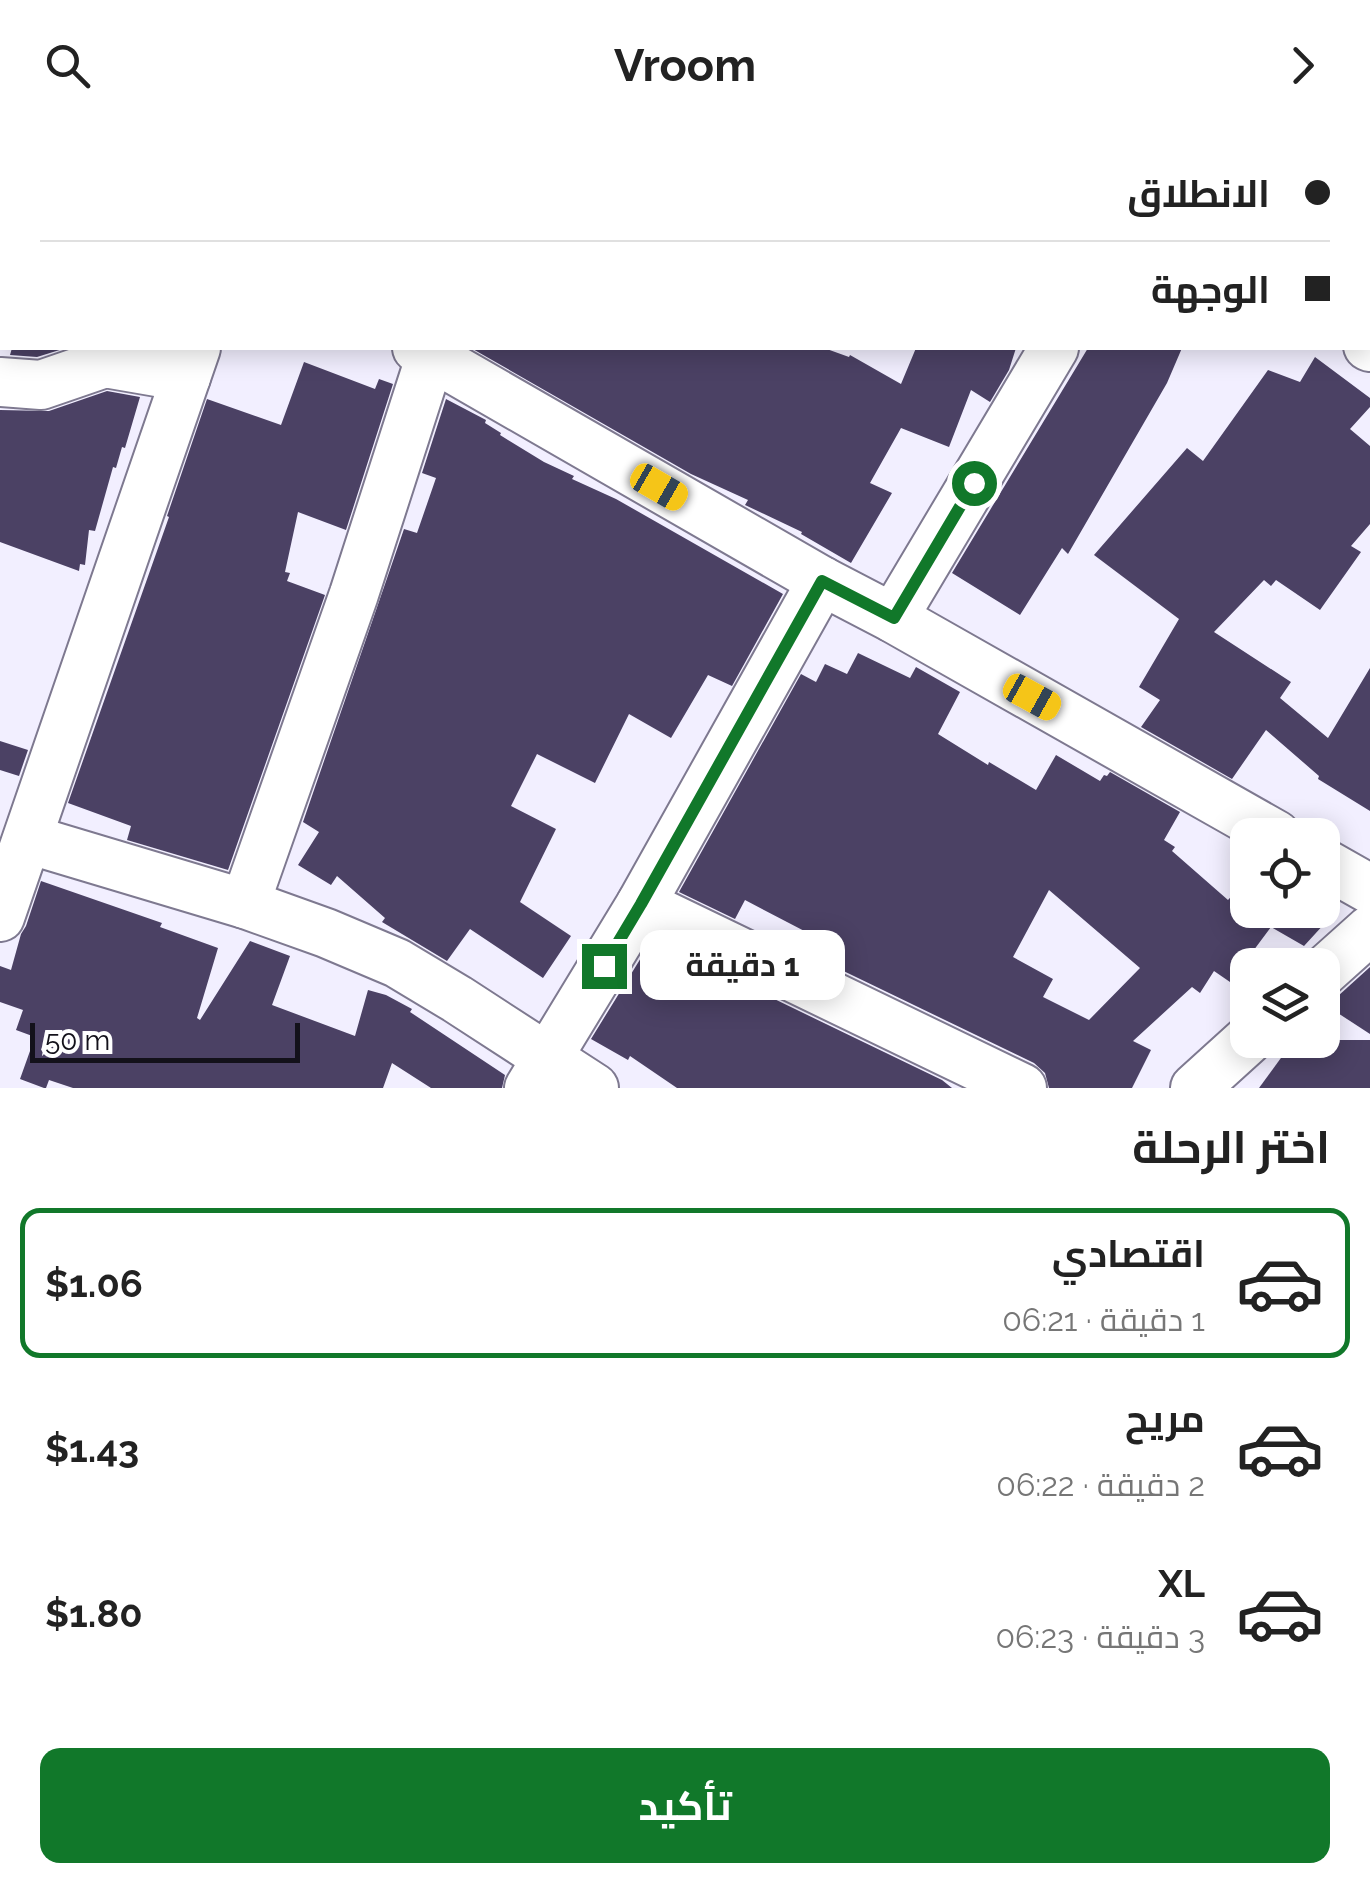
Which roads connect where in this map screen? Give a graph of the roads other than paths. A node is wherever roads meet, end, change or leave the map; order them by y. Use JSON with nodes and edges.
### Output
{"nodes":[{"id":1,"x":1053,"y":350,"type":"edge"},
{"id":2,"x":424,"y":351,"type":"edge"},
{"id":3,"x":191,"y":362,"type":"edge"},
{"id":4,"x":0,"y":382,"type":"edge"},
{"id":5,"x":822,"y":581,"type":"junction"},
{"id":6,"x":894,"y":618,"type":"junction"},
{"id":7,"x":1246,"y":818,"type":"edge"},
{"id":8,"x":28,"y":839,"type":"junction"},
{"id":9,"x":1340,"y":872,"type":"edge"},
{"id":10,"x":1370,"y":888,"type":"edge"},
{"id":11,"x":245,"y":904,"type":"junction"},
{"id":12,"x":641,"y":904,"type":"junction"},
{"id":13,"x":0,"y":917,"type":"edge"},
{"id":14,"x":1370,"y":930,"type":"edge"},
{"id":15,"x":1340,"y":957,"type":"edge"},
{"id":16,"x":1230,"y":1056,"type":"edge"},
{"id":17,"x":538,"y":1072,"type":"edge"},
{"id":18,"x":594,"y":1088,"type":"edge"},
{"id":19,"x":1022,"y":1088,"type":"edge"},
{"id":20,"x":1195,"y":1088,"type":"edge"}],
"edges":[{"from":1,"to":6,"type":"street"},
{"from":2,"to":5,"type":"street"},
{"from":2,"to":11,"type":"street"},
{"from":3,"to":4,"type":"street"},
{"from":3,"to":8,"type":"street"},
{"from":5,"to":6,"type":"street"},
{"from":5,"to":12,"type":"street"},
{"from":6,"to":7,"type":"street"},
{"from":8,"to":11,"type":"street"},
{"from":8,"to":13,"type":"street"},
{"from":9,"to":10,"type":"street"},
{"from":11,"to":17,"type":"street"},
{"from":12,"to":17,"type":"street"},
{"from":12,"to":19,"type":"street"},
{"from":14,"to":15,"type":"street"},
{"from":16,"to":20,"type":"street"},
{"from":17,"to":18,"type":"street"}]}
